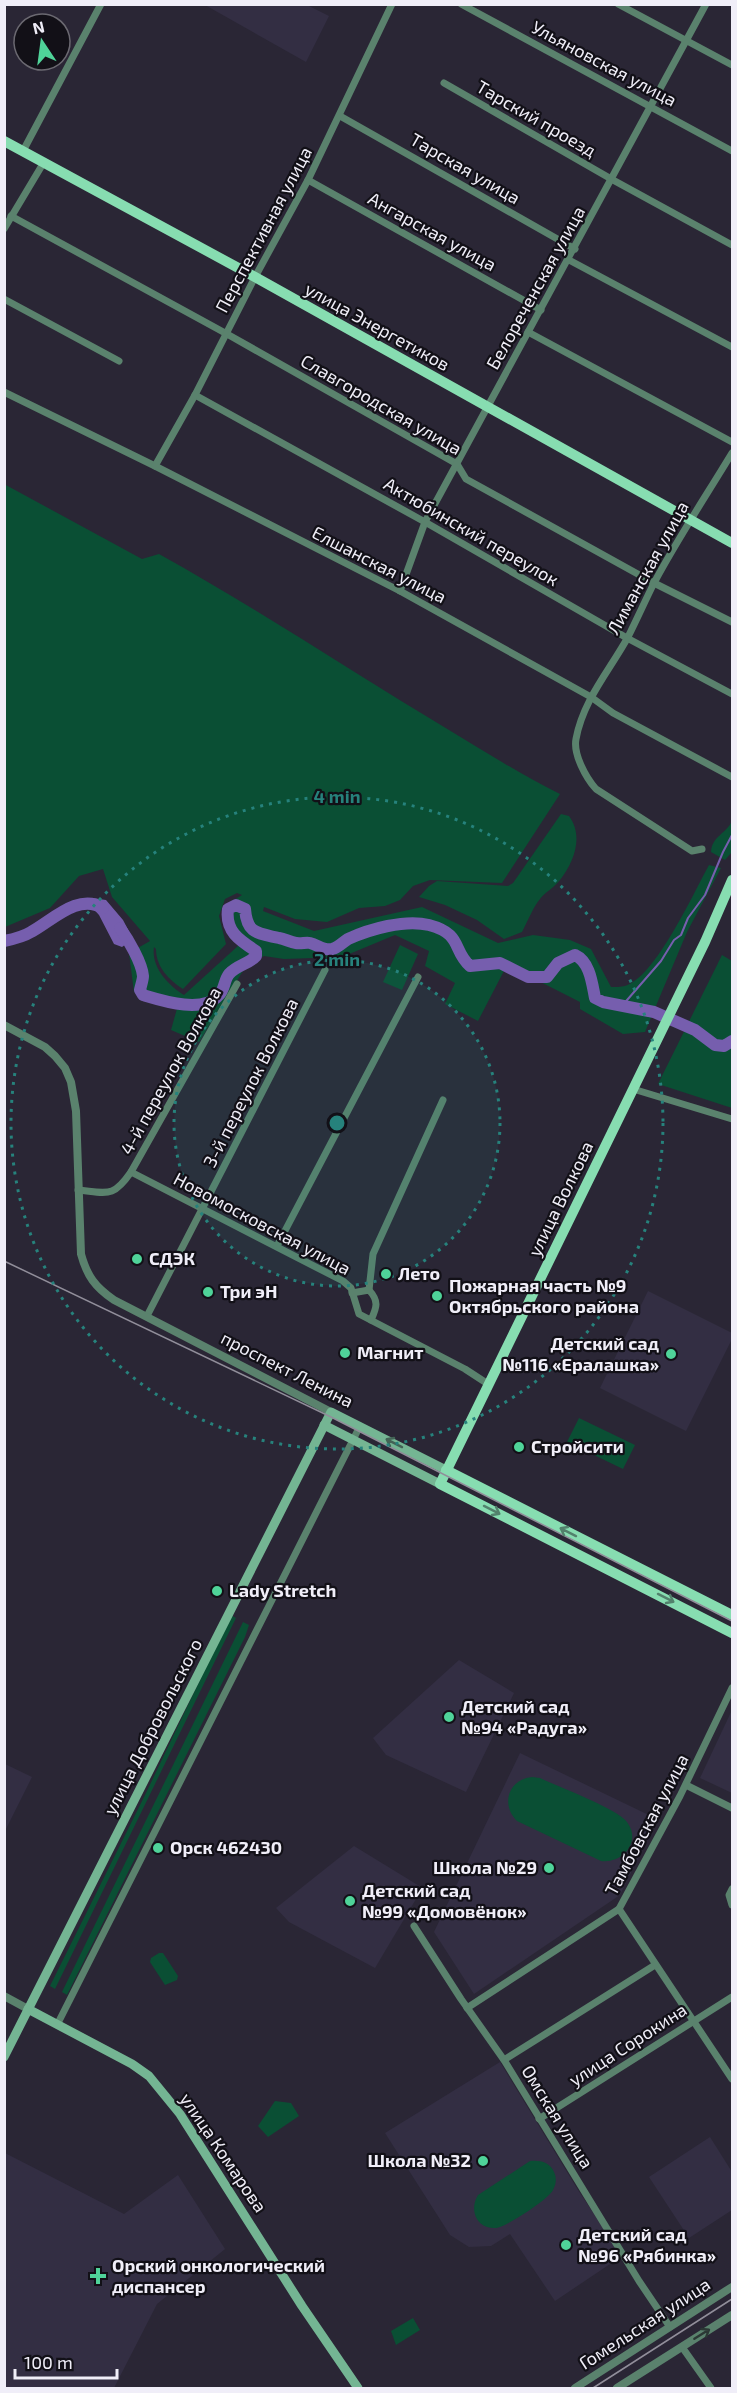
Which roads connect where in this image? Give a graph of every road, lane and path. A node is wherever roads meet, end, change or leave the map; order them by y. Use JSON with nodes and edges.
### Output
{"nodes":[{"id":1,"x":101,"y":4,"type":"edge"},
{"id":2,"x":392,"y":4,"type":"edge"},
{"id":3,"x":461,"y":4,"type":"edge"},
{"id":4,"x":618,"y":4,"type":"edge"},
{"id":5,"x":706,"y":4,"type":"edge"},
{"id":6,"x":687,"y":42,"type":"junction"},
{"id":7,"x":732,"y":65,"type":"edge"},
{"id":8,"x":444,"y":83,"type":"dead end"},
{"id":9,"x":652,"y":106,"type":"junction"},
{"id":10,"x":340,"y":116,"type":"junction"},
{"id":11,"x":4,"y":141,"type":"edge"},
{"id":12,"x":23,"y":151,"type":"junction"},
{"id":13,"x":732,"y":151,"type":"edge"},
{"id":14,"x":44,"y":162,"type":"junction"},
{"id":15,"x":308,"y":180,"type":"junction"},
{"id":16,"x":613,"y":180,"type":"junction"},
{"id":17,"x":11,"y":216,"type":"junction"},
{"id":18,"x":5,"y":225,"type":"edge"},
{"id":19,"x":732,"y":244,"type":"edge"},
{"id":20,"x":575,"y":249,"type":"junction"},
{"id":21,"x":569,"y":260,"type":"junction"},
{"id":22,"x":255,"y":277,"type":"junction"},
{"id":23,"x":4,"y":299,"type":"edge"},
{"id":24,"x":541,"y":310,"type":"junction"},
{"id":25,"x":528,"y":332,"type":"junction"},
{"id":26,"x":227,"y":334,"type":"junction"},
{"id":27,"x":732,"y":347,"type":"edge"},
{"id":28,"x":119,"y":361,"type":"dead end"},
{"id":29,"x":4,"y":392,"type":"edge"},
{"id":30,"x":195,"y":395,"type":"junction"},
{"id":31,"x":487,"y":408,"type":"junction"},
{"id":32,"x":732,"y":441,"type":"edge"},
{"id":33,"x":732,"y":453,"type":"edge"},
{"id":34,"x":457,"y":464,"type":"junction"},
{"id":35,"x":155,"y":466,"type":"junction"},
{"id":36,"x":690,"y":521,"type":"junction"},
{"id":37,"x":425,"y":522,"type":"junction"},
{"id":38,"x":732,"y":543,"type":"edge"},
{"id":39,"x":654,"y":583,"type":"junction"},
{"id":40,"x":400,"y":591,"type":"junction"},
{"id":41,"x":732,"y":622,"type":"edge"},
{"id":42,"x":627,"y":638,"type":"junction"},
{"id":43,"x":732,"y":693,"type":"edge"},
{"id":44,"x":591,"y":697,"type":"junction"},
{"id":45,"x":732,"y":777,"type":"edge"},
{"id":46,"x":702,"y":849,"type":"dead end"},
{"id":47,"x":732,"y":880,"type":"edge"},
{"id":48,"x":325,"y":970,"type":"dead end"},
{"id":49,"x":418,"y":977,"type":"dead end"},
{"id":50,"x":237,"y":984,"type":"dead end"},
{"id":51,"x":4,"y":1025,"type":"edge"},
{"id":52,"x":633,"y":1089,"type":"junction"},
{"id":53,"x":443,"y":1100,"type":"dead end"},
{"id":54,"x":732,"y":1119,"type":"edge"},
{"id":55,"x":131,"y":1172,"type":"junction"},
{"id":56,"x":78,"y":1190,"type":"junction"},
{"id":57,"x":203,"y":1209,"type":"junction"},
{"id":58,"x":277,"y":1246,"type":"junction"},
{"id":59,"x":369,"y":1290,"type":"junction"},
{"id":60,"x":352,"y":1293,"type":"junction"},
{"id":61,"x":147,"y":1316,"type":"junction"},
{"id":62,"x":371,"y":1320,"type":"junction"},
{"id":63,"x":488,"y":1384,"type":"junction"},
{"id":64,"x":331,"y":1412,"type":"junction"},
{"id":65,"x":324,"y":1425,"type":"junction"},
{"id":66,"x":360,"y":1426,"type":"junction"},
{"id":67,"x":353,"y":1440,"type":"junction"},
{"id":68,"x":446,"y":1470,"type":"junction"},
{"id":69,"x":440,"y":1484,"type":"junction"},
{"id":70,"x":521,"y":1508,"type":"junction"},
{"id":71,"x":514,"y":1521,"type":"junction"},
{"id":72,"x":593,"y":1544,"type":"junction"},
{"id":73,"x":586,"y":1557,"type":"junction"},
{"id":74,"x":718,"y":1607,"type":"junction"},
{"id":75,"x":732,"y":1615,"type":"edge"},
{"id":76,"x":710,"y":1621,"type":"junction"},
{"id":77,"x":732,"y":1633,"type":"edge"},
{"id":78,"x":732,"y":1688,"type":"edge"},
{"id":79,"x":686,"y":1785,"type":"junction"},
{"id":80,"x":732,"y":1808,"type":"edge"},
{"id":81,"x":732,"y":1889,"type":"edge"},
{"id":82,"x":732,"y":1905,"type":"edge"},
{"id":83,"x":619,"y":1909,"type":"junction"},
{"id":84,"x":414,"y":1926,"type":"dead end"},
{"id":85,"x":655,"y":1965,"type":"junction"},
{"id":86,"x":4,"y":1996,"type":"edge"},
{"id":87,"x":732,"y":1997,"type":"edge"},
{"id":88,"x":28,"y":2008,"type":"junction"},
{"id":89,"x":467,"y":2008,"type":"junction"},
{"id":90,"x":692,"y":2022,"type":"junction"},
{"id":91,"x":58,"y":2023,"type":"junction"},
{"id":92,"x":4,"y":2057,"type":"edge"},
{"id":93,"x":504,"y":2060,"type":"junction"},
{"id":94,"x":732,"y":2079,"type":"edge"},
{"id":95,"x":539,"y":2119,"type":"junction"},
{"id":96,"x":732,"y":2287,"type":"edge"},
{"id":97,"x":732,"y":2315,"type":"edge"},
{"id":98,"x":670,"y":2327,"type":"junction"},
{"id":99,"x":682,"y":2347,"type":"junction"},
{"id":100,"x":622,"y":2387,"type":"edge"},
{"id":101,"x":358,"y":2388,"type":"edge"},
{"id":102,"x":574,"y":2388,"type":"edge"},
{"id":103,"x":711,"y":2388,"type":"edge"}],
"edges":[{"from":1,"to":12,"type":"street"},
{"from":2,"to":10,"type":"street","name":"Перспективная улица"},
{"from":3,"to":9,"type":"street","name":"Ульяновская улица"},
{"from":4,"to":6,"type":"street"},
{"from":5,"to":6,"type":"street","name":"Белореченская улица"},
{"from":6,"to":7,"type":"street"},
{"from":6,"to":9,"type":"street","name":"Белореченская улица"},
{"from":8,"to":16,"type":"street","name":"Тарский проезд"},
{"from":9,"to":13,"type":"street","name":"Ульяновская улица"},
{"from":9,"to":16,"type":"street","name":"Белореченская улица"},
{"from":10,"to":15,"type":"street","name":"Перспективная улица"},
{"from":10,"to":20,"type":"street","name":"Тарская улица"},
{"from":11,"to":12,"type":"main road","name":"улица Энергетиков"},
{"from":12,"to":14,"type":"main road","name":"улица Энергетиков"},
{"from":14,"to":17,"type":"street"},
{"from":14,"to":22,"type":"main road","name":"улица Энергетиков"},
{"from":15,"to":22,"type":"street","name":"Перспективная улица"},
{"from":15,"to":24,"type":"street","name":"Ангарская улица"},
{"from":16,"to":19,"type":"street","name":"Тарский проезд"},
{"from":16,"to":20,"type":"street","name":"Белореченская улица"},
{"from":17,"to":18,"type":"street"},
{"from":17,"to":26,"type":"street","name":"Славгородская улица"},
{"from":20,"to":21,"type":"street","name":"Белореченская улица"},
{"from":21,"to":24,"type":"street","name":"Белореченская улица"},
{"from":21,"to":27,"type":"street"},
{"from":22,"to":26,"type":"street","name":"Перспективная улица"},
{"from":22,"to":31,"type":"main road","name":"улица Энергетиков"},
{"from":23,"to":28,"type":"street"},
{"from":24,"to":25,"type":"street","name":"Белореченская улица"},
{"from":25,"to":31,"type":"street","name":"Белореченская улица"},
{"from":25,"to":32,"type":"street"},
{"from":26,"to":30,"type":"street","name":"Перспективная улица"},
{"from":26,"to":34,"type":"street","name":"Славгородская улица"},
{"from":29,"to":35,"type":"street","name":"Елшанская улица"},
{"from":30,"to":35,"type":"street","name":"Перспективная улица"},
{"from":30,"to":37,"type":"street","name":"Актюбинский переулок"},
{"from":31,"to":34,"type":"street","name":"Белореченская улица"},
{"from":31,"to":36,"type":"main road","name":"улица Энергетиков"},
{"from":33,"to":36,"type":"street","name":"Лиманская улица"},
{"from":34,"to":37,"type":"street","name":"Белореченская улица"},
{"from":34,"to":39,"type":"street","name":"Славгородская улица"},
{"from":35,"to":40,"type":"street","name":"Елшанская улица"},
{"from":36,"to":38,"type":"main road","name":"улица Энергетиков"},
{"from":36,"to":39,"type":"street","name":"Лиманская улица"},
{"from":37,"to":40,"type":"street","name":"Белореченская улица"},
{"from":37,"to":42,"type":"street","name":"Актюбинский переулок"},
{"from":39,"to":41,"type":"street","name":"Славгородская улица"},
{"from":39,"to":42,"type":"street","name":"Лиманская улица"},
{"from":40,"to":44,"type":"street","name":"Елшанская улица"},
{"from":42,"to":43,"type":"street","name":"Актюбинский переулок"},
{"from":42,"to":44,"type":"street","name":"Лиманская улица"},
{"from":44,"to":45,"type":"street","name":"Елшанская улица"},
{"from":44,"to":46,"type":"street","name":"Лиманская улица"},
{"from":47,"to":52,"type":"main road","name":"улица Волкова"},
{"from":48,"to":57,"type":"street","name":"3-й переулок Волкова"},
{"from":49,"to":58,"type":"street"},
{"from":50,"to":55,"type":"street","name":"4-й переулок Волкова"},
{"from":51,"to":56,"type":"street","name":"проспект Ленина"},
{"from":52,"to":54,"type":"street"},
{"from":52,"to":63,"type":"main road","name":"улица Волкова"},
{"from":53,"to":59,"type":"street"},
{"from":55,"to":56,"type":"street","name":"4-й переулок Волкова"},
{"from":55,"to":57,"type":"street","name":"Новомосковская улица"},
{"from":56,"to":61,"type":"street","name":"проспект Ленина"},
{"from":57,"to":58,"type":"street","name":"Новомосковская улица"},
{"from":57,"to":61,"type":"street","name":"3-й переулок Волкова"},
{"from":58,"to":60,"type":"street","name":"Новомосковская улица"},
{"from":59,"to":60,"type":"street"},
{"from":59,"to":62,"type":"street"},
{"from":60,"to":62,"type":"street","name":"Новомосковская улица"},
{"from":61,"to":64,"type":"street","name":"проспект Ленина"},
{"from":62,"to":63,"type":"street","name":"Новомосковская улица"},
{"from":63,"to":68,"type":"main road","name":"улица Волкова"},
{"from":64,"to":65,"type":"main road","name":"улица Добровольского"},
{"from":64,"to":66,"type":"main road","name":"проспект Ленина"},
{"from":65,"to":67,"type":"main road"},
{"from":65,"to":88,"type":"main road","name":"улица Добровольского"},
{"from":66,"to":67,"type":"street"},
{"from":68,"to":66,"type":"main road","name":"проспект Ленина","one_way":true},
{"from":67,"to":69,"type":"main road"},
{"from":67,"to":91,"type":"street"},
{"from":68,"to":69,"type":"main road","name":"улица Волкова"},
{"from":68,"to":70,"type":"main road","name":"проспект Ленина"},
{"from":69,"to":71,"type":"main road","one_way":true},
{"from":70,"to":71,"type":"street"},
{"from":72,"to":70,"type":"main road","name":"проспект Ленина","one_way":true},
{"from":71,"to":73,"type":"main road"},
{"from":72,"to":73,"type":"street"},
{"from":72,"to":74,"type":"main road","name":"проспект Ленина"},
{"from":73,"to":76,"type":"main road","one_way":true},
{"from":74,"to":75,"type":"main road","name":"проспект Ленина"},
{"from":74,"to":76,"type":"street"},
{"from":76,"to":77,"type":"main road"},
{"from":78,"to":79,"type":"street","name":"Тамбовская улица"},
{"from":79,"to":80,"type":"street"},
{"from":79,"to":83,"type":"street","name":"Тамбовская улица"},
{"from":81,"to":82,"type":"street"},
{"from":83,"to":85,"type":"street"},
{"from":83,"to":89,"type":"street","name":"Тамбовская улица"},
{"from":84,"to":89,"type":"street","name":"Омская улица"},
{"from":85,"to":90,"type":"street"},
{"from":85,"to":93,"type":"street"},
{"from":86,"to":88,"type":"street","name":"улица Комарова"},
{"from":87,"to":90,"type":"street","name":"улица Сорокина"},
{"from":88,"to":91,"type":"main road","name":"улица Комарова"},
{"from":88,"to":92,"type":"main road","name":"улица Добровольского"},
{"from":89,"to":93,"type":"street","name":"Омская улица"},
{"from":90,"to":94,"type":"street"},
{"from":90,"to":95,"type":"street","name":"улица Сорокина"},
{"from":91,"to":101,"type":"main road","name":"улица Комарова"},
{"from":93,"to":95,"type":"street","name":"Омская улица"},
{"from":95,"to":98,"type":"street","name":"Омская улица"},
{"from":96,"to":98,"type":"street","name":"Гомельская улица"},
{"from":99,"to":97,"type":"street","one_way":true},
{"from":98,"to":102,"type":"street","name":"Гомельская улица"},
{"from":99,"to":100,"type":"street"},
{"from":99,"to":103,"type":"street"}]}
